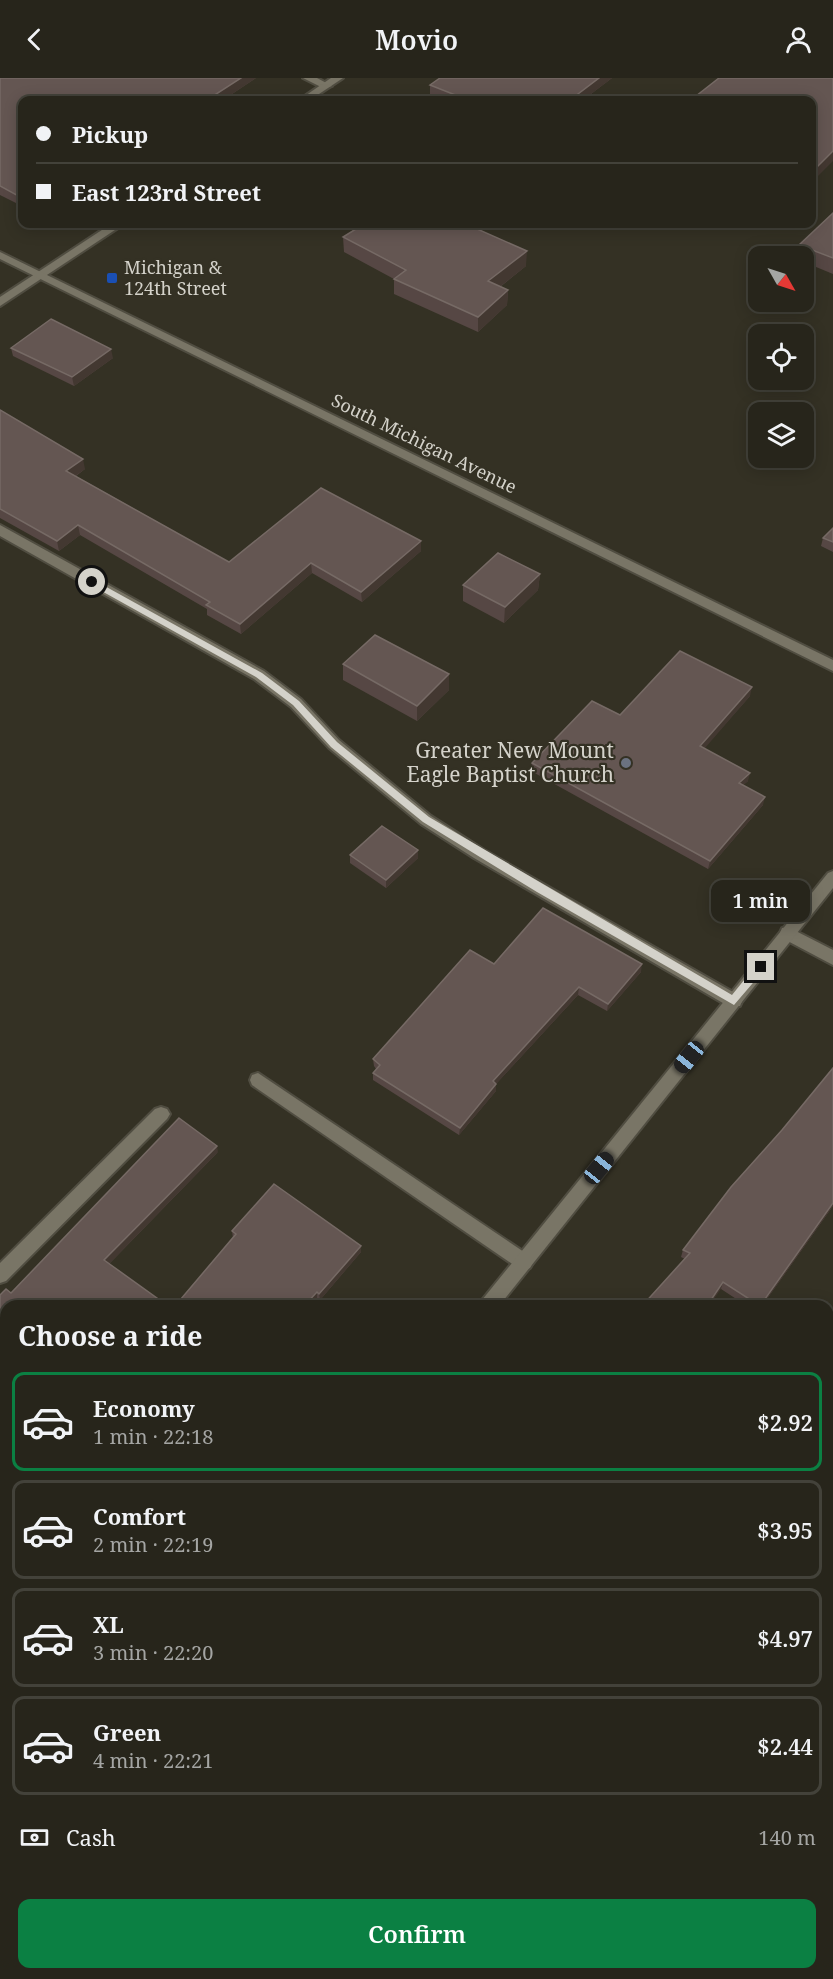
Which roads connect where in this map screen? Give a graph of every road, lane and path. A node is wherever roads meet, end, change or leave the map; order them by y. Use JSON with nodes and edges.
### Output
{"nodes":[{"id":1,"x":308,"y":78,"type":"edge"},
{"id":2,"x":338,"y":78,"type":"edge"},
{"id":3,"x":327,"y":86,"type":"junction"},
{"id":4,"x":311,"y":96,"type":"edge"},
{"id":5,"x":112,"y":228,"type":"edge"},
{"id":6,"x":0,"y":255,"type":"edge"},
{"id":7,"x":41,"y":275,"type":"junction"},
{"id":8,"x":0,"y":302,"type":"edge"},
{"id":9,"x":3,"y":535,"type":"edge"},
{"id":10,"x":833,"y":666,"type":"edge"},
{"id":11,"x":833,"y":877,"type":"edge"},
{"id":12,"x":788,"y":933,"type":"junction"},
{"id":13,"x":833,"y":958,"type":"edge"},
{"id":14,"x":734,"y":1001,"type":"junction"},
{"id":15,"x":258,"y":1080,"type":"dead end"},
{"id":16,"x":161,"y":1114,"type":"dead end"},
{"id":17,"x":524,"y":1262,"type":"junction"},
{"id":18,"x":0,"y":1275,"type":"edge"},
{"id":19,"x":493,"y":1300,"type":"edge"}],
"edges":[{"from":1,"to":3,"type":"main road"},
{"from":2,"to":3,"type":"main road"},
{"from":3,"to":4,"type":"main road"},
{"from":5,"to":7,"type":"main road"},
{"from":6,"to":7,"type":"main road","name":"South Michigan Avenue"},
{"from":7,"to":8,"type":"main road"},
{"from":7,"to":10,"type":"main road","name":"South Michigan Avenue"},
{"from":9,"to":14,"type":"main road"},
{"from":11,"to":12,"type":"main road"},
{"from":12,"to":13,"type":"main road"},
{"from":12,"to":14,"type":"main road"},
{"from":14,"to":17,"type":"main road"},
{"from":15,"to":17,"type":"main road"},
{"from":16,"to":18,"type":"main road"},
{"from":17,"to":19,"type":"main road"}]}
